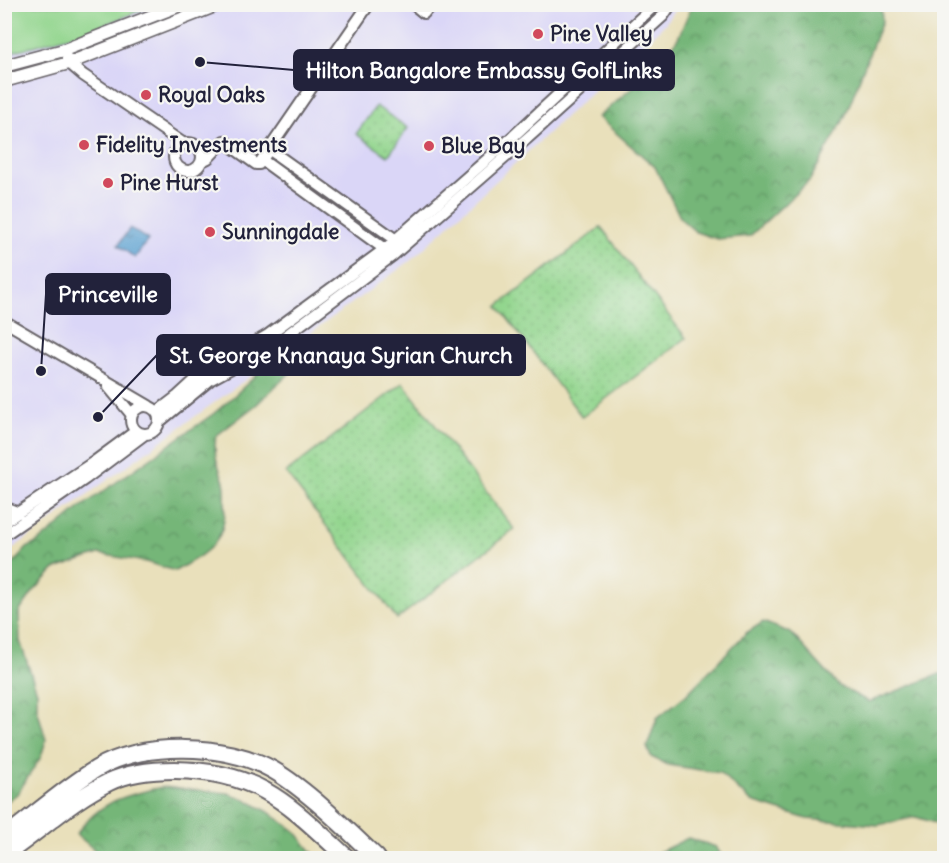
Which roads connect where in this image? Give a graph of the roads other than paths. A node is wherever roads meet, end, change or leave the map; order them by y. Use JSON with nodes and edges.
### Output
{"nodes":[{"id":1,"x":183,"y":4,"type":"edge"},
{"id":2,"x":220,"y":4,"type":"edge"},
{"id":3,"x":369,"y":4,"type":"edge"},
{"id":4,"x":413,"y":4,"type":"edge"},
{"id":5,"x":431,"y":4,"type":"edge"},
{"id":6,"x":656,"y":4,"type":"edge"},
{"id":7,"x":671,"y":4,"type":"edge"},
{"id":8,"x":189,"y":17,"type":"junction"},
{"id":9,"x":64,"y":50,"type":"junction"},
{"id":10,"x":69,"y":63,"type":"junction"},
{"id":11,"x":4,"y":66,"type":"edge"},
{"id":12,"x":4,"y":81,"type":"edge"},
{"id":13,"x":184,"y":144,"type":"junction"},
{"id":14,"x":270,"y":150,"type":"junction"},
{"id":15,"x":262,"y":160,"type":"junction"},
{"id":16,"x":202,"y":161,"type":"junction"},
{"id":17,"x":399,"y":243,"type":"junction"},
{"id":18,"x":389,"y":252,"type":"junction"},
{"id":19,"x":4,"y":321,"type":"edge"},
{"id":20,"x":101,"y":379,"type":"junction"},
{"id":21,"x":155,"y":413,"type":"junction"},
{"id":22,"x":132,"y":415,"type":"junction"},
{"id":23,"x":141,"y":433,"type":"junction"},
{"id":24,"x":4,"y":507,"type":"edge"},
{"id":25,"x":19,"y":513,"type":"junction"},
{"id":26,"x":4,"y":522,"type":"edge"},
{"id":27,"x":4,"y":535,"type":"edge"},
{"id":28,"x":4,"y":838,"type":"edge"},
{"id":29,"x":4,"y":855,"type":"edge"},
{"id":30,"x":347,"y":858,"type":"edge"},
{"id":31,"x":378,"y":858,"type":"edge"}],
"edges":[{"from":1,"to":8,"type":"street"},
{"from":1,"to":9,"type":"street"},
{"from":2,"to":8,"type":"street"},
{"from":3,"to":14,"type":"street"},
{"from":4,"to":5,"type":"street"},
{"from":6,"to":17,"type":"street"},
{"from":7,"to":17,"type":"street"},
{"from":8,"to":10,"type":"street"},
{"from":9,"to":10,"type":"street"},
{"from":9,"to":11,"type":"street"},
{"from":10,"to":12,"type":"street"},
{"from":10,"to":13,"type":"street"},
{"from":13,"to":16,"type":"street"},
{"from":13,"to":16,"type":"street"},
{"from":14,"to":15,"type":"street"},
{"from":14,"to":17,"type":"street"},
{"from":15,"to":16,"type":"street"},
{"from":15,"to":18,"type":"street"},
{"from":17,"to":18,"type":"street"},
{"from":18,"to":21,"type":"street"},
{"from":19,"to":20,"type":"street"},
{"from":20,"to":21,"type":"street"},
{"from":20,"to":22,"type":"street"},
{"from":21,"to":22,"type":"street"},
{"from":21,"to":23,"type":"street"},
{"from":22,"to":23,"type":"street"},
{"from":23,"to":25,"type":"street"},
{"from":23,"to":27,"type":"street"},
{"from":24,"to":25,"type":"street"},
{"from":25,"to":26,"type":"street"},
{"from":28,"to":31,"type":"main road"},
{"from":29,"to":30,"type":"main road"}]}
